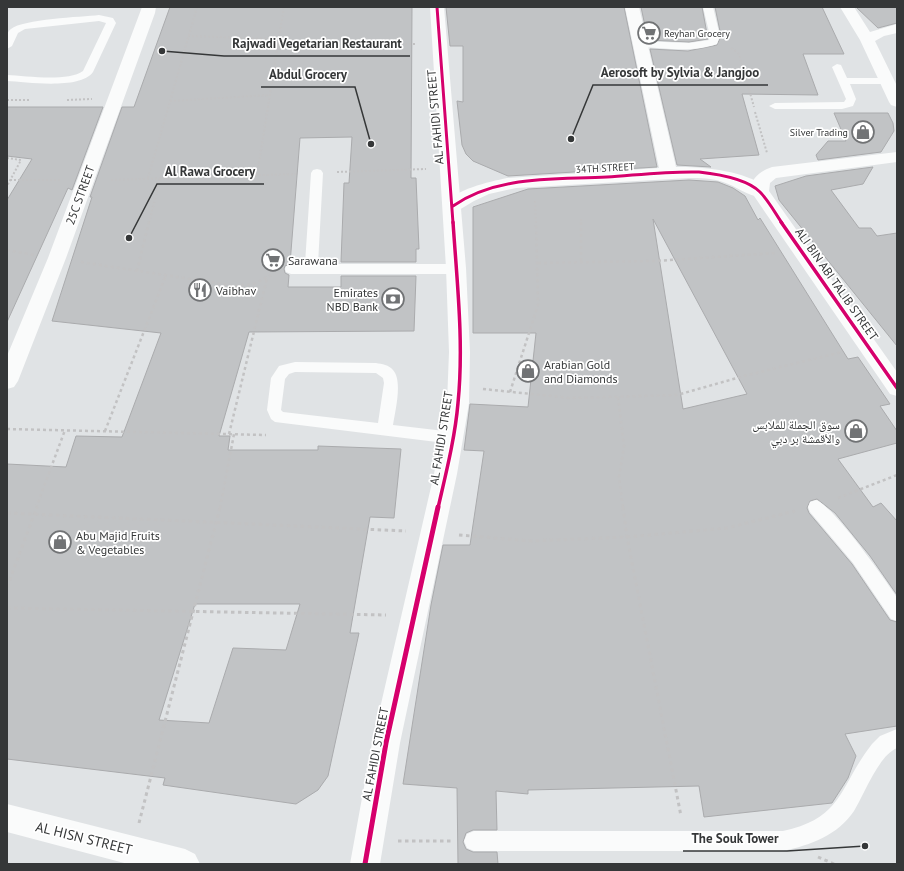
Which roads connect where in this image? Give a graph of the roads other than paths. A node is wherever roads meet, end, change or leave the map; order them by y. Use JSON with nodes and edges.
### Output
{"nodes":[{"id":1,"x":101,"y":7,"type":"edge"},
{"id":2,"x":149,"y":7,"type":"edge"},
{"id":3,"x":436,"y":7,"type":"edge"},
{"id":4,"x":632,"y":7,"type":"edge"},
{"id":5,"x":708,"y":7,"type":"edge"},
{"id":6,"x":847,"y":7,"type":"edge"},
{"id":7,"x":99,"y":18,"type":"junction"},
{"id":8,"x":897,"y":28,"type":"edge"},
{"id":9,"x":867,"y":40,"type":"junction"},
{"id":10,"x":640,"y":44,"type":"junction"},
{"id":11,"x":7,"y":46,"type":"edge"},
{"id":12,"x":837,"y":67,"type":"dead end"},
{"id":13,"x":7,"y":78,"type":"edge"},
{"id":14,"x":843,"y":81,"type":"junction"},
{"id":15,"x":887,"y":81,"type":"junction"},
{"id":16,"x":897,"y":102,"type":"edge"},
{"id":17,"x":775,"y":106,"type":"dead end"},
{"id":18,"x":897,"y":157,"type":"edge"},
{"id":19,"x":317,"y":173,"type":"road end"},
{"id":20,"x":668,"y":173,"type":"junction"},
{"id":21,"x":760,"y":192,"type":"junction"},
{"id":22,"x":453,"y":206,"type":"junction"},
{"id":23,"x":292,"y":269,"type":"dead end"},
{"id":24,"x":311,"y":269,"type":"junction"},
{"id":25,"x":456,"y":269,"type":"junction"},
{"id":26,"x":7,"y":381,"type":"edge"},
{"id":27,"x":897,"y":388,"type":"edge"},
{"id":28,"x":385,"y":430,"type":"junction"},
{"id":29,"x":453,"y":438,"type":"junction"},
{"id":30,"x":816,"y":507,"type":"road end"},
{"id":31,"x":897,"y":613,"type":"edge"},
{"id":32,"x":897,"y":738,"type":"edge"},
{"id":33,"x":7,"y":818,"type":"edge"},
{"id":34,"x":474,"y":841,"type":"road end"},
{"id":35,"x":185,"y":864,"type":"edge"},
{"id":36,"x":365,"y":864,"type":"edge"}],
"edges":[{"from":1,"to":7,"type":"lane"},
{"from":2,"to":26,"type":"street","name":"25C STREET"},
{"from":3,"to":22,"type":"street","name":"AL FAHIDI STREET"},
{"from":4,"to":10,"type":"street"},
{"from":5,"to":10,"type":"lane"},
{"from":6,"to":9,"type":"street"},
{"from":7,"to":11,"type":"lane"},
{"from":7,"to":13,"type":"lane"},
{"from":8,"to":9,"type":"street"},
{"from":9,"to":15,"type":"street"},
{"from":10,"to":20,"type":"street"},
{"from":12,"to":14,"type":"lane"},
{"from":14,"to":15,"type":"lane"},
{"from":14,"to":17,"type":"lane"},
{"from":15,"to":16,"type":"street"},
{"from":18,"to":21,"type":"street"},
{"from":19,"to":24,"type":"lane"},
{"from":20,"to":21,"type":"street","name":"34TH STREET"},
{"from":20,"to":22,"type":"street","name":"34TH STREET"},
{"from":21,"to":27,"type":"street","name":"ALI BIN ABI TALIB STREET"},
{"from":22,"to":25,"type":"street","name":"AL FAHIDI STREET"},
{"from":23,"to":24,"type":"lane"},
{"from":24,"to":25,"type":"lane"},
{"from":25,"to":29,"type":"street","name":"AL FAHIDI STREET"},
{"from":28,"to":28,"type":"lane"},
{"from":28,"to":29,"type":"lane"},
{"from":29,"to":36,"type":"street","name":"AL FAHIDI STREET"},
{"from":30,"to":31,"type":"lane"},
{"from":32,"to":34,"type":"lane"},
{"from":33,"to":35,"type":"street","name":"AL HISN STREET"}]}
